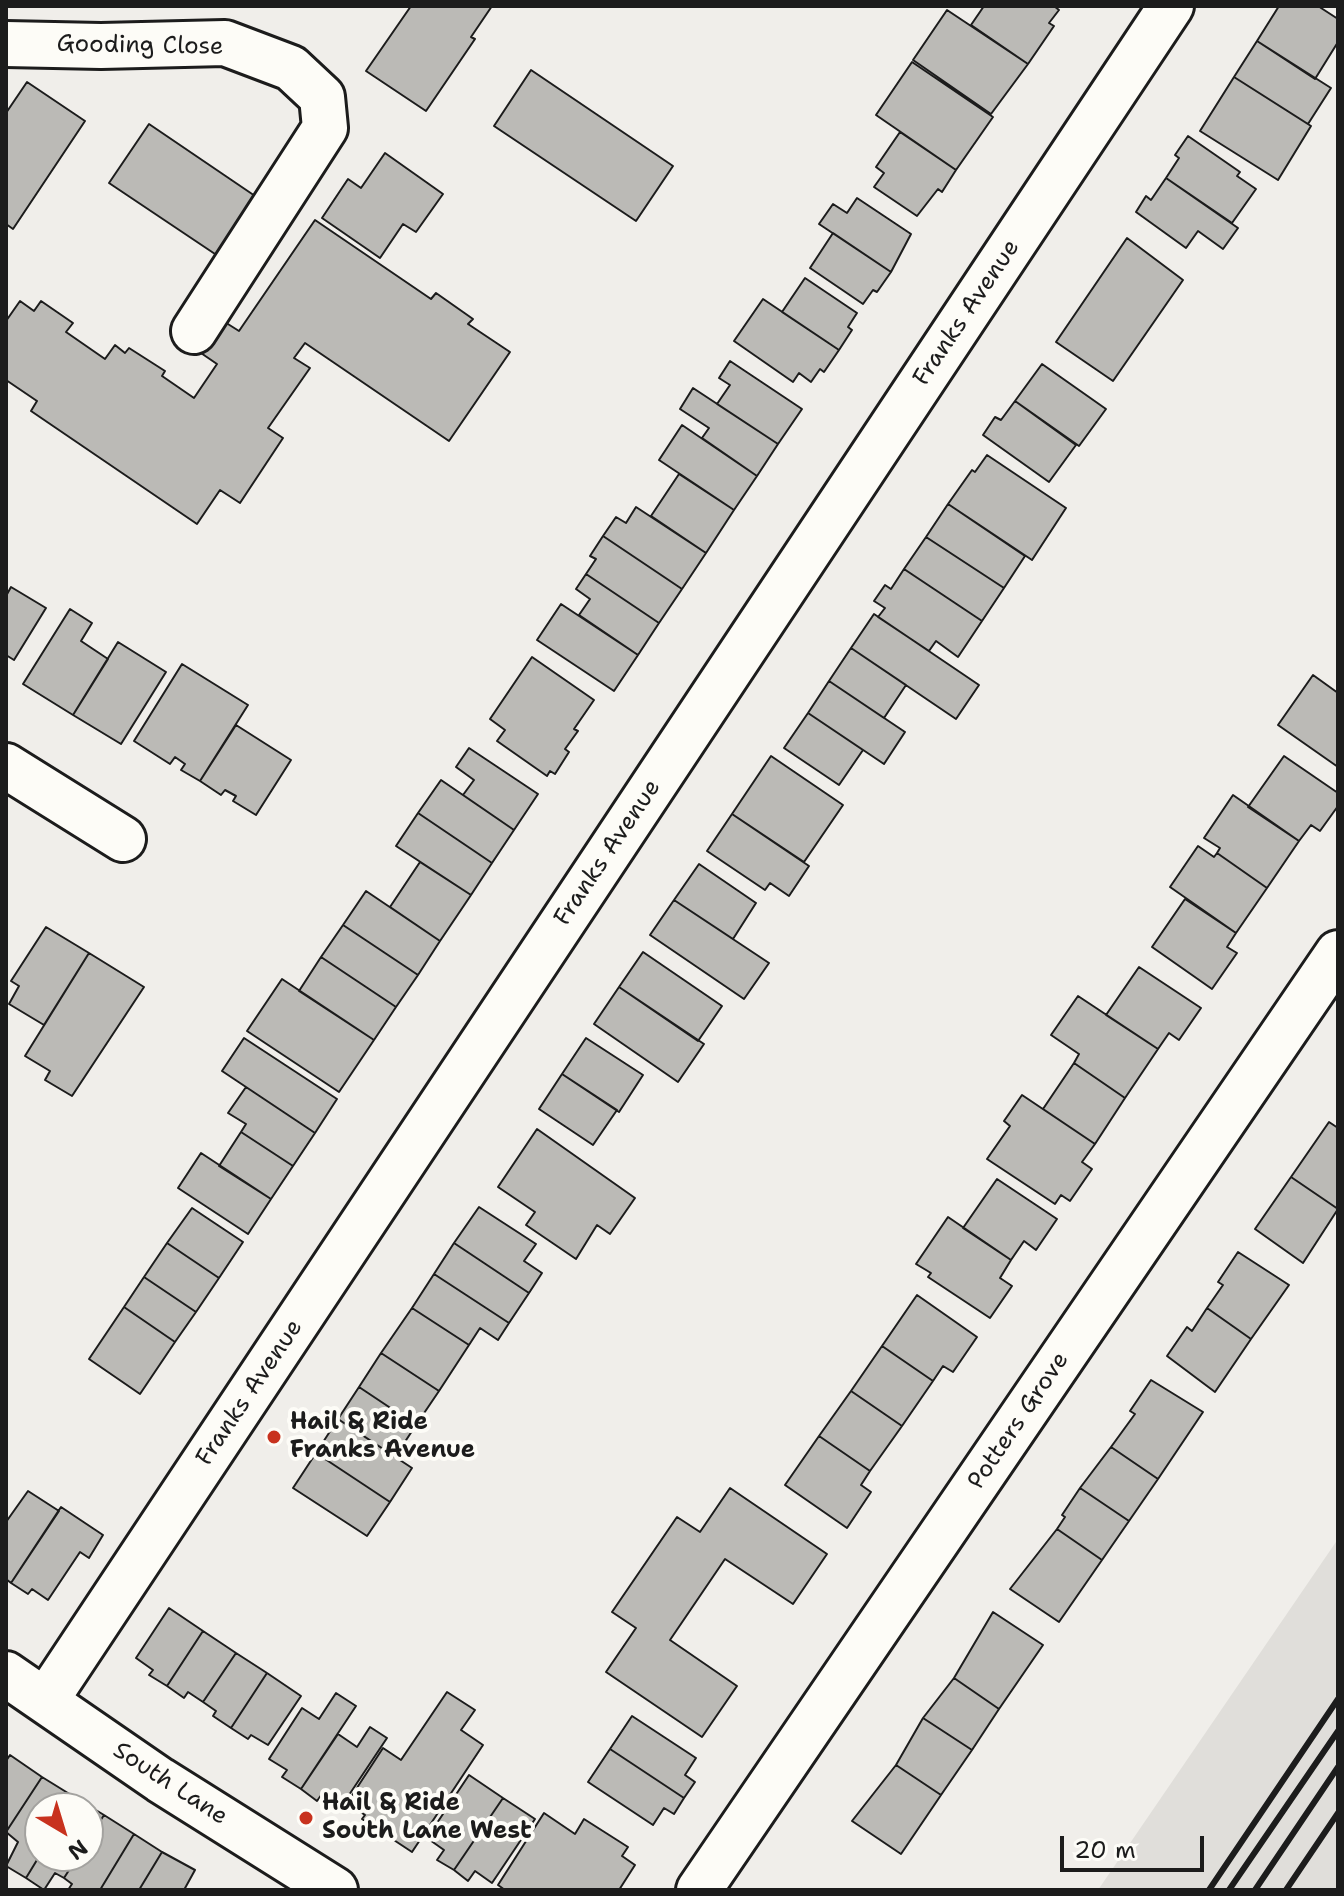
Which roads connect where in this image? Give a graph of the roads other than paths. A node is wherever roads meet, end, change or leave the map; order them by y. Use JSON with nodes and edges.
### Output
{"nodes":[{"id":1,"x":1171,"y":6,"type":"edge"},
{"id":2,"x":6,"y":44,"type":"edge"},
{"id":3,"x":194,"y":331,"type":"dead end"},
{"id":4,"x":6,"y":766,"type":"edge"},
{"id":5,"x":123,"y":839,"type":"dead end"},
{"id":6,"x":1338,"y":953,"type":"edge"},
{"id":7,"x":6,"y":1674,"type":"edge"},
{"id":8,"x":46,"y":1700,"type":"junction"},
{"id":9,"x":335,"y":1890,"type":"edge"},
{"id":10,"x":699,"y":1890,"type":"edge"}],
"edges":[{"from":1,"to":8,"type":"street","name":"Franks Avenue"},
{"from":2,"to":3,"type":"street","name":"Gooding Close"},
{"from":4,"to":5,"type":"street"},
{"from":6,"to":10,"type":"street","name":"Potters Grove"},
{"from":7,"to":8,"type":"street","name":"South Lane"},
{"from":8,"to":9,"type":"street","name":"South Lane"}]}
